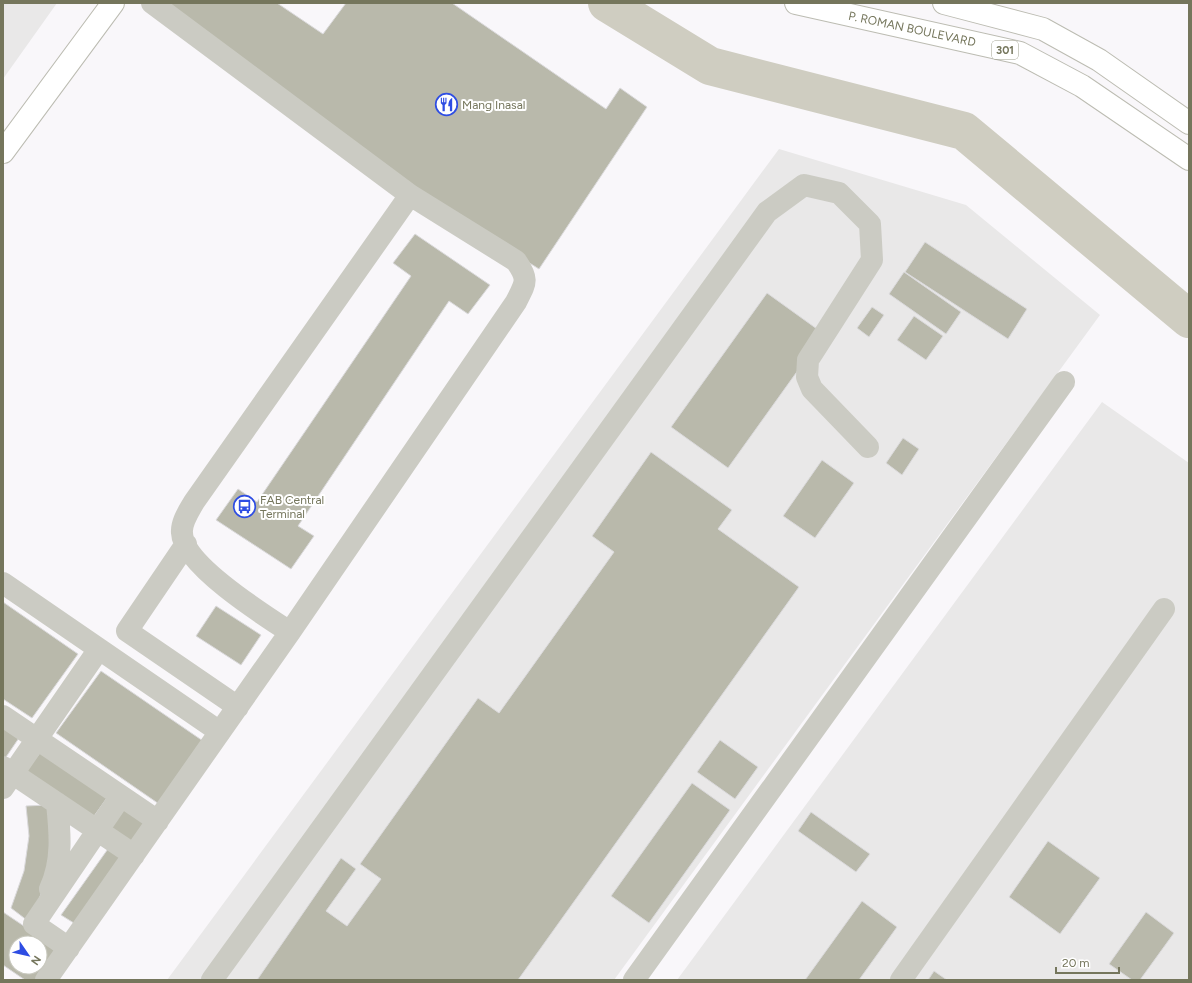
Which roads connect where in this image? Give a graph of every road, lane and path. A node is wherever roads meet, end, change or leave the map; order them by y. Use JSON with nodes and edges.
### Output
{"nodes":[{"id":1,"x":113,"y":3,"type":"edge"},
{"id":2,"x":152,"y":3,"type":"edge"},
{"id":3,"x":796,"y":3,"type":"edge"},
{"id":4,"x":944,"y":3,"type":"edge"},
{"id":5,"x":1189,"y":123,"type":"edge"},
{"id":6,"x":3,"y":152,"type":"edge"},
{"id":7,"x":1189,"y":159,"type":"edge"},
{"id":8,"x":410,"y":195,"type":"junction"},
{"id":9,"x":1064,"y":382,"type":"dead end"},
{"id":10,"x":868,"y":447,"type":"dead end"},
{"id":11,"x":186,"y":544,"type":"junction"},
{"id":12,"x":3,"y":583,"type":"edge"},
{"id":13,"x":1164,"y":609,"type":"dead end"},
{"id":14,"x":290,"y":632,"type":"junction"},
{"id":15,"x":99,"y":649,"type":"junction"},
{"id":16,"x":238,"y":707,"type":"junction"},
{"id":17,"x":3,"y":716,"type":"edge"},
{"id":18,"x":220,"y":732,"type":"junction"},
{"id":19,"x":36,"y":738,"type":"junction"},
{"id":20,"x":6,"y":776,"type":"edge"},
{"id":21,"x":121,"y":796,"type":"junction"},
{"id":22,"x":57,"y":804,"type":"junction"},
{"id":23,"x":158,"y":821,"type":"junction"},
{"id":24,"x":97,"y":830,"type":"junction"},
{"id":25,"x":134,"y":855,"type":"junction"},
{"id":26,"x":34,"y":924,"type":"junction"},
{"id":27,"x":69,"y":948,"type":"junction"},
{"id":28,"x":46,"y":980,"type":"edge"},
{"id":29,"x":212,"y":980,"type":"edge"},
{"id":30,"x":634,"y":980,"type":"edge"},
{"id":31,"x":901,"y":980,"type":"edge"}],
"edges":[{"from":1,"to":6,"type":"main road"},
{"from":2,"to":8,"type":"lane"},
{"from":3,"to":7,"type":"main road","name":"P. ROMAN BOULEVARD","number":"301"},
{"from":4,"to":5,"type":"main road"},
{"from":8,"to":11,"type":"lane"},
{"from":8,"to":14,"type":"lane"},
{"from":9,"to":30,"type":"lane"},
{"from":10,"to":29,"type":"lane"},
{"from":11,"to":14,"type":"lane"},
{"from":11,"to":16,"type":"lane"},
{"from":12,"to":15,"type":"lane"},
{"from":13,"to":31,"type":"lane"},
{"from":14,"to":16,"type":"lane"},
{"from":15,"to":18,"type":"lane"},
{"from":15,"to":19,"type":"lane"},
{"from":16,"to":18,"type":"lane"},
{"from":17,"to":19,"type":"lane"},
{"from":18,"to":23,"type":"lane"},
{"from":19,"to":20,"type":"lane"},
{"from":19,"to":21,"type":"lane"},
{"from":20,"to":22,"type":"lane"},
{"from":21,"to":23,"type":"lane"},
{"from":21,"to":24,"type":"lane"},
{"from":22,"to":24,"type":"lane"},
{"from":22,"to":26,"type":"lane"},
{"from":23,"to":25,"type":"lane"},
{"from":24,"to":25,"type":"lane"},
{"from":24,"to":26,"type":"lane"},
{"from":25,"to":27,"type":"lane"},
{"from":26,"to":27,"type":"lane"},
{"from":27,"to":28,"type":"lane"}]}
